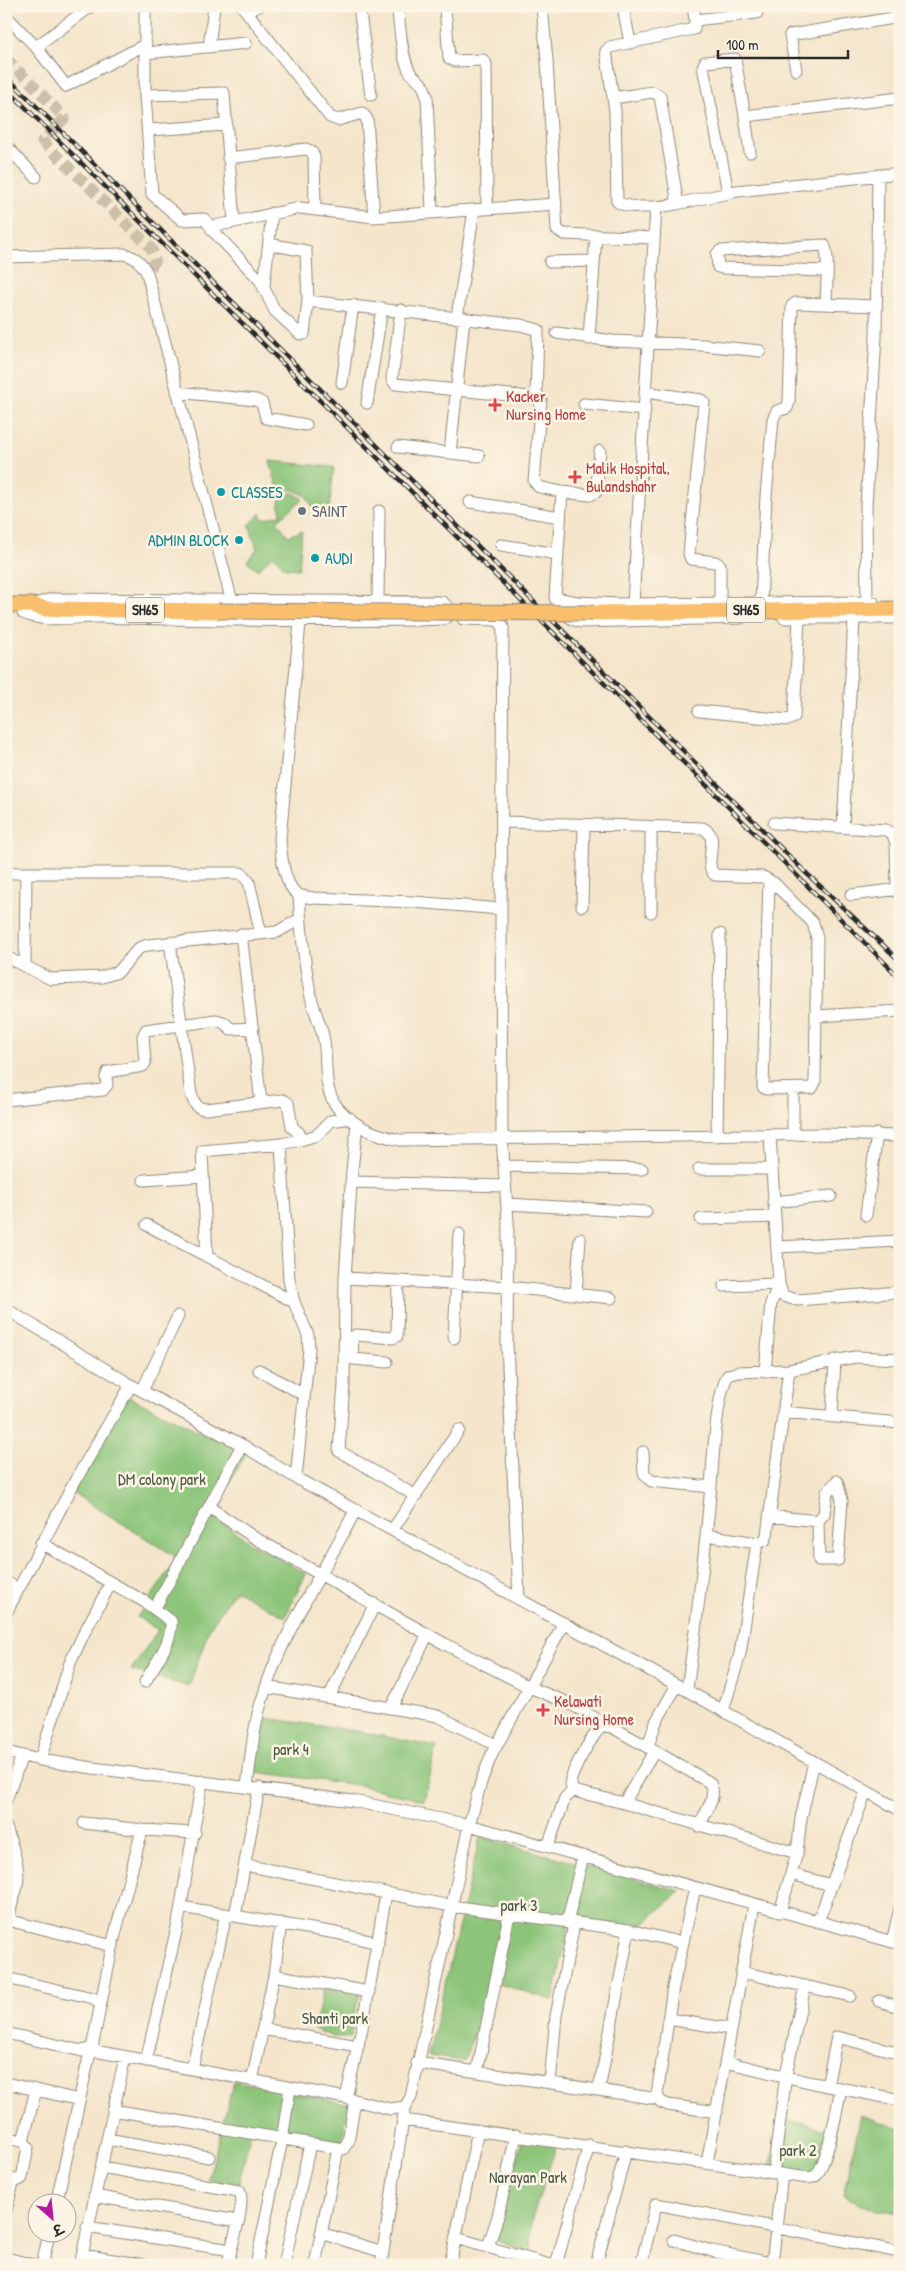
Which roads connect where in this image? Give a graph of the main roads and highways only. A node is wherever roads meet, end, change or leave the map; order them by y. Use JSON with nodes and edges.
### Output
{"nodes":[{"id":1,"x":6,"y":605,"type":"edge"},
{"id":2,"x":27,"y":609,"type":"junction"},
{"id":3,"x":900,"y":609,"type":"edge"},
{"id":4,"x":6,"y":613,"type":"edge"}],
"edges":[{"from":1,"to":2,"type":"main road","number":"SH65"},
{"from":2,"to":3,"type":"main road","number":"SH65","bridge":true},
{"from":2,"to":4,"type":"main road","number":"SH65"}]}
